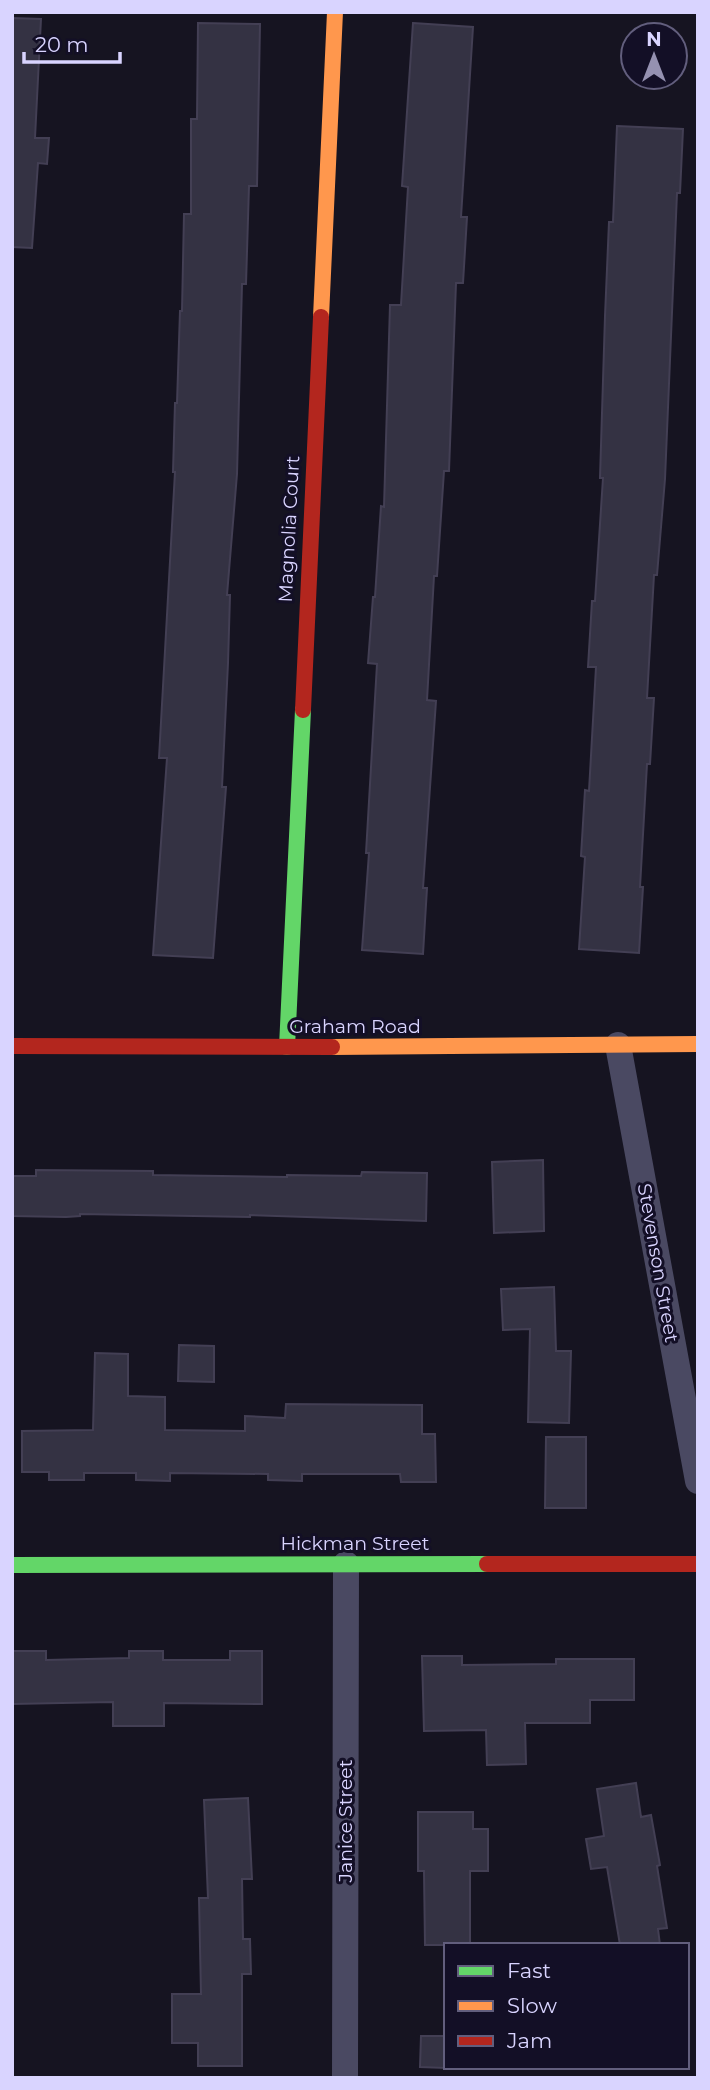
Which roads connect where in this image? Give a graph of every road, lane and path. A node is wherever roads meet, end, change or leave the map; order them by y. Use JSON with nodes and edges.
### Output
{"nodes":[{"id":1,"x":335,"y":12,"type":"edge"},
{"id":2,"x":698,"y":1044,"type":"edge"},
{"id":3,"x":618,"y":1045,"type":"junction"},
{"id":4,"x":12,"y":1046,"type":"edge"},
{"id":5,"x":287,"y":1047,"type":"junction"},
{"id":6,"x":698,"y":1481,"type":"edge"},
{"id":7,"x":346,"y":1564,"type":"junction"},
{"id":8,"x":698,"y":1564,"type":"edge"},
{"id":9,"x":12,"y":1565,"type":"edge"},
{"id":10,"x":345,"y":2078,"type":"edge"}],
"edges":[{"from":1,"to":5,"type":"street","name":"Magnolia Court"},
{"from":2,"to":3,"type":"street","name":"Graham Road"},
{"from":3,"to":5,"type":"street","name":"Graham Road"},
{"from":3,"to":6,"type":"street","name":"Stevenson Street"},
{"from":4,"to":5,"type":"street","name":"Graham Road"},
{"from":7,"to":8,"type":"street","name":"Hickman Street"},
{"from":7,"to":9,"type":"street","name":"Hickman Street"},
{"from":7,"to":10,"type":"street","name":"Janice Street"}]}
